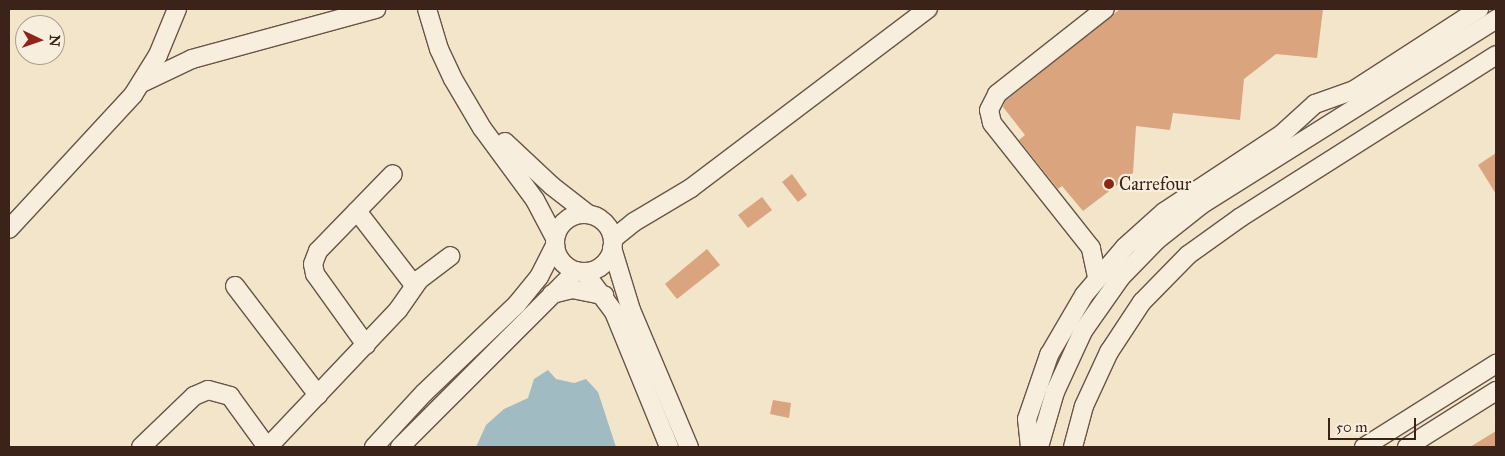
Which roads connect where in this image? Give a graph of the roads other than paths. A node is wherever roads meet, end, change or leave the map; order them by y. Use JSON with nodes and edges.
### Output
{"nodes":[{"id":1,"x":177,"y":9,"type":"edge"},
{"id":2,"x":376,"y":9,"type":"edge"},
{"id":3,"x":427,"y":9,"type":"edge"},
{"id":4,"x":928,"y":9,"type":"edge"},
{"id":5,"x":1105,"y":9,"type":"edge"},
{"id":6,"x":1479,"y":9,"type":"edge"},
{"id":7,"x":1496,"y":19,"type":"edge"},
{"id":8,"x":1454,"y":25,"type":"junction"},
{"id":9,"x":166,"y":39,"type":"junction"},
{"id":10,"x":1464,"y":39,"type":"junction"},
{"id":11,"x":1496,"y":54,"type":"edge"},
{"id":12,"x":192,"y":59,"type":"junction"},
{"id":13,"x":140,"y":84,"type":"junction"},
{"id":14,"x":476,"y":115,"type":"junction"},
{"id":15,"x":393,"y":174,"type":"dead end"},
{"id":16,"x":357,"y":211,"type":"junction"},
{"id":17,"x":588,"y":214,"type":"junction"},
{"id":18,"x":9,"y":228,"type":"edge"},
{"id":19,"x":555,"y":242,"type":"junction"},
{"id":20,"x":612,"y":244,"type":"junction"},
{"id":21,"x":1091,"y":248,"type":"junction"},
{"id":22,"x":1121,"y":251,"type":"junction"},
{"id":23,"x":450,"y":256,"type":"dead end"},
{"id":24,"x":580,"y":272,"type":"junction"},
{"id":25,"x":1097,"y":277,"type":"junction"},
{"id":26,"x":414,"y":285,"type":"junction"},
{"id":27,"x":235,"y":286,"type":"dead end"},
{"id":28,"x":551,"y":294,"type":"junction"},
{"id":29,"x":604,"y":295,"type":"junction"},
{"id":30,"x":1083,"y":330,"type":"junction"},
{"id":31,"x":1056,"y":340,"type":"junction"},
{"id":32,"x":366,"y":345,"type":"junction"},
{"id":33,"x":1496,"y":364,"type":"edge"},
{"id":34,"x":1496,"y":391,"type":"edge"},
{"id":35,"x":318,"y":395,"type":"junction"},
{"id":36,"x":141,"y":447,"type":"edge"},
{"id":37,"x":268,"y":447,"type":"edge"},
{"id":38,"x":374,"y":447,"type":"edge"},
{"id":39,"x":400,"y":447,"type":"edge"},
{"id":40,"x":669,"y":447,"type":"edge"},
{"id":41,"x":689,"y":447,"type":"edge"},
{"id":42,"x":1030,"y":447,"type":"edge"},
{"id":43,"x":1039,"y":447,"type":"edge"},
{"id":44,"x":1073,"y":447,"type":"edge"},
{"id":45,"x":1364,"y":447,"type":"edge"},
{"id":46,"x":1407,"y":447,"type":"edge"}],
"edges":[{"from":1,"to":9,"type":"street"},
{"from":2,"to":12,"type":"street"},
{"from":3,"to":14,"type":"street"},
{"from":4,"to":20,"type":"street"},
{"from":5,"to":21,"type":"street"},
{"from":6,"to":8,"type":"street"},
{"from":7,"to":10,"type":"street"},
{"from":8,"to":10,"type":"street"},
{"from":8,"to":22,"type":"street"},
{"from":9,"to":12,"type":"street"},
{"from":9,"to":13,"type":"street"},
{"from":10,"to":30,"type":"street"},
{"from":11,"to":44,"type":"street"},
{"from":12,"to":13,"type":"street"},
{"from":13,"to":18,"type":"street"},
{"from":14,"to":17,"type":"street"},
{"from":14,"to":19,"type":"street"},
{"from":15,"to":16,"type":"street"},
{"from":16,"to":26,"type":"street"},
{"from":16,"to":32,"type":"street"},
{"from":17,"to":19,"type":"street"},
{"from":17,"to":20,"type":"street"},
{"from":19,"to":24,"type":"street"},
{"from":19,"to":38,"type":"street"},
{"from":20,"to":24,"type":"street"},
{"from":20,"to":41,"type":"street"},
{"from":21,"to":22,"type":"street"},
{"from":21,"to":25,"type":"street"},
{"from":22,"to":25,"type":"street"},
{"from":23,"to":26,"type":"street"},
{"from":24,"to":28,"type":"street"},
{"from":24,"to":29,"type":"street"},
{"from":25,"to":31,"type":"street"},
{"from":26,"to":32,"type":"street"},
{"from":27,"to":35,"type":"street"},
{"from":28,"to":29,"type":"street"},
{"from":28,"to":39,"type":"street"},
{"from":29,"to":40,"type":"street"},
{"from":30,"to":31,"type":"street"},
{"from":30,"to":43,"type":"street"},
{"from":31,"to":42,"type":"street"},
{"from":32,"to":35,"type":"street"},
{"from":33,"to":45,"type":"street"},
{"from":34,"to":46,"type":"street"},
{"from":35,"to":37,"type":"street"},
{"from":36,"to":37,"type":"street"}]}
